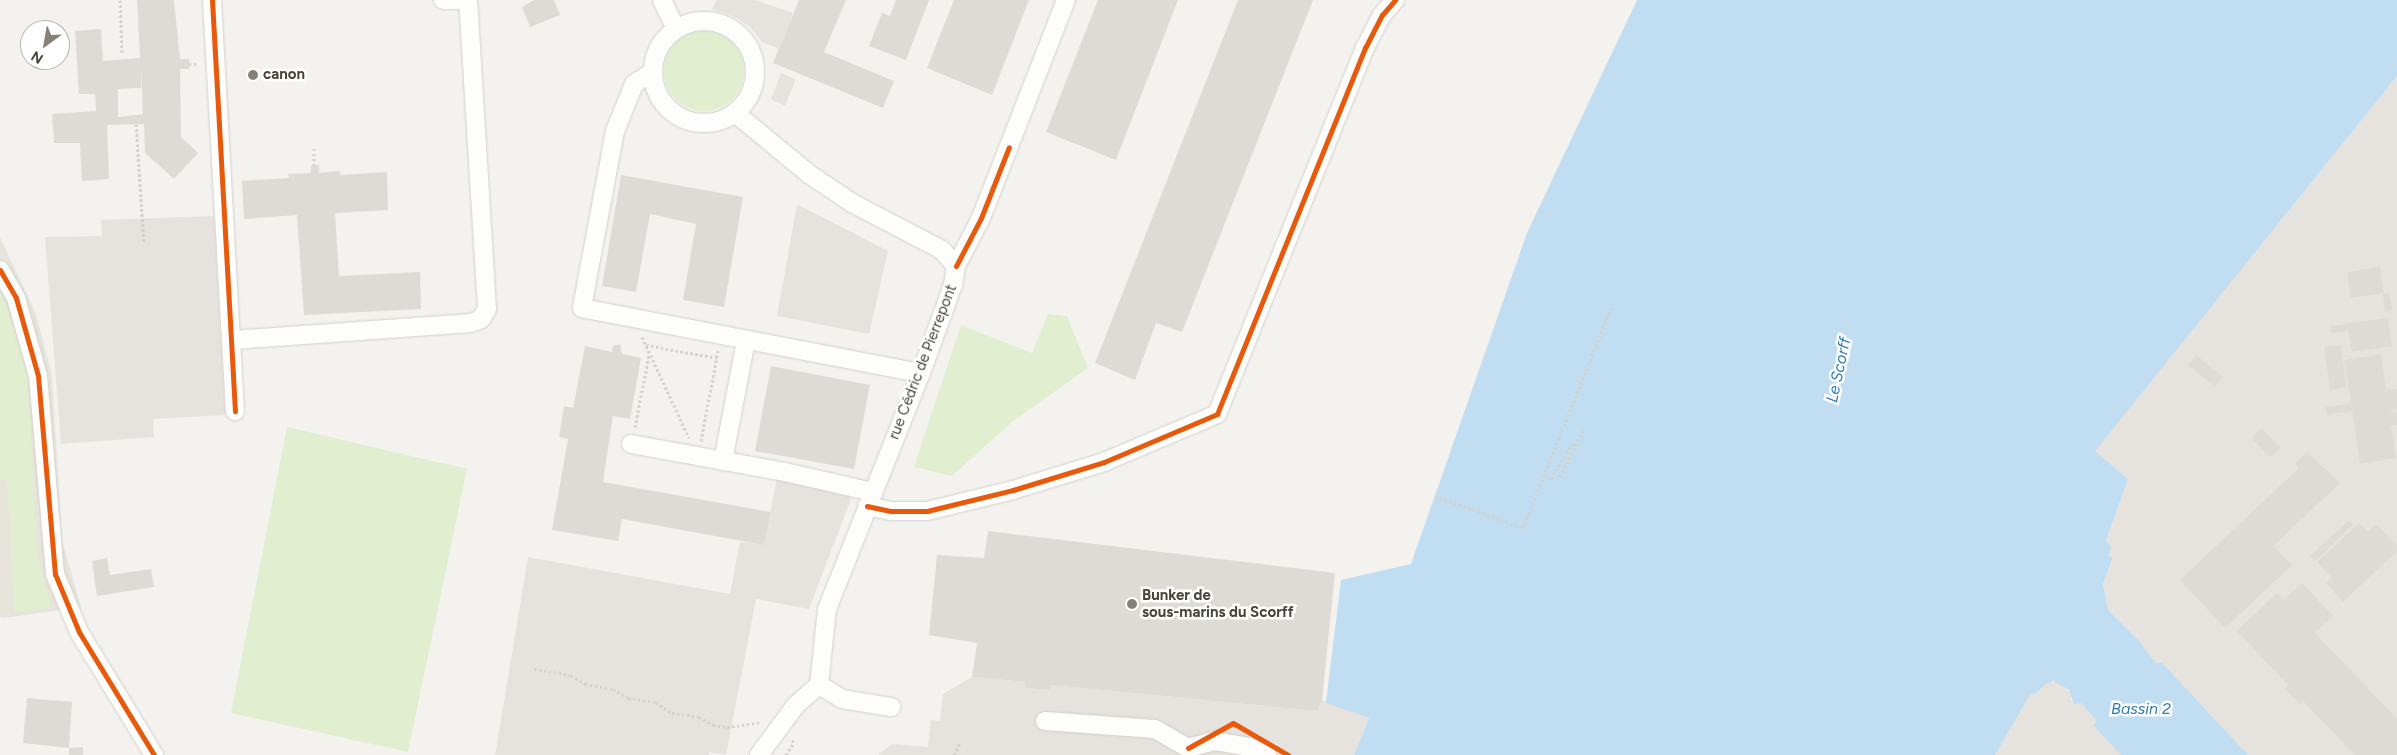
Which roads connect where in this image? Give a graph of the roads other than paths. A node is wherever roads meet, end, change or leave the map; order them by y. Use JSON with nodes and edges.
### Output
{"nodes":[{"id":1,"x":212,"y":0,"type":"edge"},
{"id":2,"x":442,"y":0,"type":"edge"},
{"id":3,"x":462,"y":0,"type":"edge"},
{"id":4,"x":468,"y":0,"type":"edge"},
{"id":5,"x":662,"y":0,"type":"edge"},
{"id":6,"x":1066,"y":0,"type":"edge"},
{"id":7,"x":1395,"y":0,"type":"edge"},
{"id":8,"x":676,"y":29,"type":"junction"},
{"id":9,"x":652,"y":72,"type":"junction"},
{"id":10,"x":734,"y":114,"type":"junction"},
{"id":11,"x":956,"y":266,"type":"junction"},
{"id":12,"x":0,"y":270,"type":"edge"},
{"id":13,"x":233,"y":340,"type":"junction"},
{"id":14,"x":746,"y":340,"type":"junction"},
{"id":15,"x":921,"y":373,"type":"junction"},
{"id":16,"x":235,"y":411,"type":"dead end"},
{"id":17,"x":631,"y":444,"type":"road end"},
{"id":18,"x":723,"y":460,"type":"junction"},
{"id":19,"x":870,"y":499,"type":"junction"},
{"id":20,"x":819,"y":685,"type":"junction"},
{"id":21,"x":891,"y":707,"type":"dead end"},
{"id":22,"x":1045,"y":721,"type":"dead end"},
{"id":23,"x":1187,"y":752,"type":"edge"},
{"id":24,"x":154,"y":754,"type":"edge"},
{"id":25,"x":759,"y":755,"type":"edge"},
{"id":26,"x":1267,"y":755,"type":"edge"}],
"edges":[{"from":1,"to":13,"type":"street"},
{"from":2,"to":3,"type":"street"},
{"from":4,"to":13,"type":"street"},
{"from":5,"to":8,"type":"street"},
{"from":6,"to":11,"type":"street"},
{"from":7,"to":19,"type":"street"},
{"from":8,"to":9,"type":"street"},
{"from":8,"to":10,"type":"street"},
{"from":9,"to":10,"type":"street"},
{"from":9,"to":14,"type":"street"},
{"from":10,"to":11,"type":"street","name":"rue Cédric de Pierrepont"},
{"from":11,"to":15,"type":"street","name":"rue Cédric de Pierrepont"},
{"from":12,"to":24,"type":"street"},
{"from":13,"to":16,"type":"street"},
{"from":14,"to":15,"type":"street"},
{"from":14,"to":18,"type":"street"},
{"from":15,"to":19,"type":"street","name":"rue Cédric de Pierrepont"},
{"from":17,"to":18,"type":"street"},
{"from":18,"to":19,"type":"street"},
{"from":19,"to":20,"type":"street","name":"rue Cédric de Pierrepont"},
{"from":20,"to":21,"type":"street"},
{"from":20,"to":25,"type":"street"},
{"from":22,"to":23,"type":"street"},
{"from":23,"to":26,"type":"street"}]}
